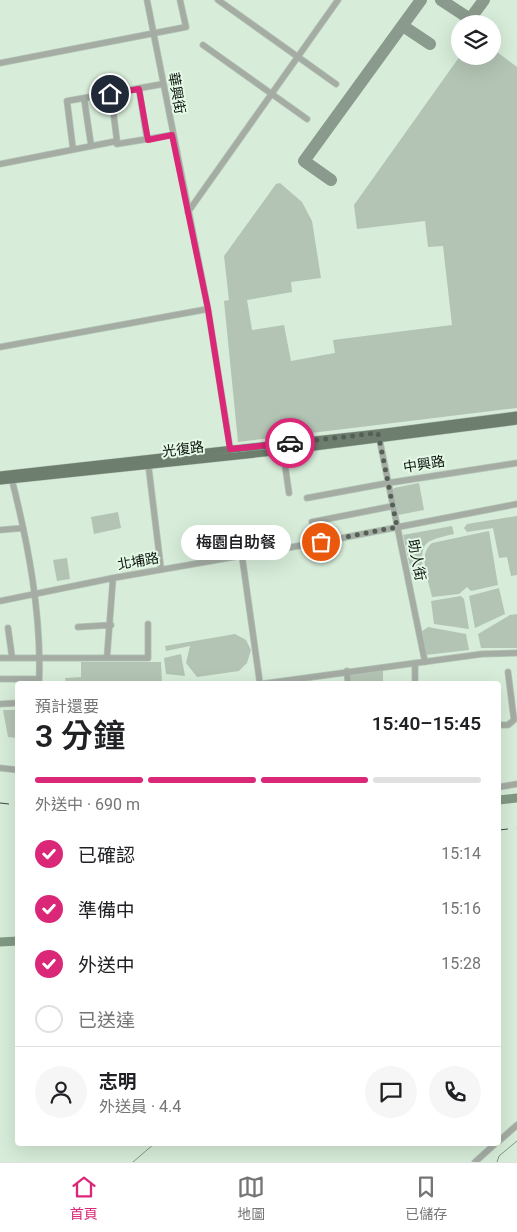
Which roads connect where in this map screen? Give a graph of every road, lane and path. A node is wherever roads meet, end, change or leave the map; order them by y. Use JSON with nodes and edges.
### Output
{"nodes":[{"id":1,"x":147,"y":0,"type":"edge"},
{"id":2,"x":180,"y":0,"type":"edge"},
{"id":3,"x":218,"y":0,"type":"edge"},
{"id":4,"x":338,"y":0,"type":"edge"},
{"id":5,"x":153,"y":35,"type":"junction"},
{"id":6,"x":203,"y":45,"type":"dead end"},
{"id":7,"x":298,"y":57,"type":"junction"},
{"id":8,"x":0,"y":63,"type":"edge"},
{"id":9,"x":163,"y":84,"type":"junction"},
{"id":10,"x":336,"y":84,"type":"dead end"},
{"id":11,"x":139,"y":89,"type":"junction"},
{"id":12,"x":110,"y":94,"type":"junction"},
{"id":13,"x":271,"y":94,"type":"junction"},
{"id":14,"x":84,"y":98,"type":"junction"},
{"id":15,"x":307,"y":120,"type":"dead end"},
{"id":16,"x":172,"y":135,"type":"junction"},
{"id":17,"x":148,"y":140,"type":"junction"},
{"id":18,"x":117,"y":141,"type":"junction"},
{"id":19,"x":91,"y":145,"type":"junction"},
{"id":20,"x":73,"y":149,"type":"junction"},
{"id":21,"x":0,"y":164,"type":"edge"},
{"id":22,"x":188,"y":212,"type":"junction"},
{"id":23,"x":208,"y":309,"type":"junction"},
{"id":24,"x":0,"y":347,"type":"edge"},
{"id":25,"x":517,"y":415,"type":"edge"},
{"id":26,"x":517,"y":421,"type":"edge"},
{"id":27,"x":378,"y":436,"type":"junction"},
{"id":28,"x":283,"y":450,"type":"junction"},
{"id":29,"x":231,"y":452,"type":"junction"},
{"id":30,"x":148,"y":462,"type":"junction"},
{"id":31,"x":517,"y":463,"type":"edge"},
{"id":32,"x":0,"y":475,"type":"edge"},
{"id":33,"x":11,"y":477,"type":"junction"},
{"id":34,"x":0,"y":481,"type":"edge"},
{"id":35,"x":388,"y":483,"type":"junction"},
{"id":36,"x":289,"y":493,"type":"dead end"},
{"id":37,"x":307,"y":498,"type":"dead end"},
{"id":38,"x":517,"y":504,"type":"edge"},
{"id":39,"x":393,"y":506,"type":"junction"},
{"id":40,"x":312,"y":522,"type":"dead end"},
{"id":41,"x":397,"y":527,"type":"junction"},
{"id":42,"x":22,"y":528,"type":"junction"},
{"id":43,"x":0,"y":530,"type":"edge"},
{"id":44,"x":242,"y":556,"type":"junction"},
{"id":45,"x":161,"y":569,"type":"junction"},
{"id":46,"x":113,"y":578,"type":"junction"},
{"id":47,"x":34,"y":594,"type":"junction"},
{"id":48,"x":0,"y":601,"type":"edge"},
{"id":49,"x":148,"y":624,"type":"dead end"},
{"id":50,"x":111,"y":625,"type":"junction"},
{"id":51,"x":78,"y":627,"type":"dead end"},
{"id":52,"x":8,"y":628,"type":"dead end"},
{"id":53,"x":517,"y":653,"type":"edge"},
{"id":54,"x":12,"y":657,"type":"junction"},
{"id":55,"x":39,"y":657,"type":"junction"},
{"id":56,"x":107,"y":657,"type":"junction"},
{"id":57,"x":0,"y":658,"type":"edge"},
{"id":58,"x":425,"y":662,"type":"junction"},
{"id":59,"x":415,"y":664,"type":"junction"},
{"id":60,"x":347,"y":672,"type":"junction"},
{"id":61,"x":508,"y":672,"type":"dead end"},
{"id":62,"x":0,"y":679,"type":"edge"},
{"id":63,"x":26,"y":681,"type":"edge"},
{"id":64,"x":39,"y":681,"type":"edge"},
{"id":65,"x":260,"y":681,"type":"edge"},
{"id":66,"x":293,"y":681,"type":"edge"},
{"id":67,"x":348,"y":681,"type":"edge"},
{"id":68,"x":415,"y":681,"type":"edge"},
{"id":69,"x":15,"y":703,"type":"edge"},
{"id":70,"x":0,"y":704,"type":"edge"},
{"id":71,"x":501,"y":725,"type":"edge"},
{"id":72,"x":0,"y":768,"type":"edge"},
{"id":73,"x":15,"y":770,"type":"edge"},
{"id":74,"x":517,"y":784,"type":"edge"},
{"id":75,"x":501,"y":787,"type":"edge"},
{"id":76,"x":517,"y":1125,"type":"edge"},
{"id":77,"x":501,"y":1139,"type":"edge"},
{"id":78,"x":493,"y":1146,"type":"edge"},
{"id":79,"x":475,"y":1162,"type":"edge"}],
"edges":[{"from":1,"to":5,"type":"street","name":"華興街"},
{"from":2,"to":5,"type":"street"},
{"from":3,"to":7,"type":"street"},
{"from":4,"to":7,"type":"street"},
{"from":5,"to":8,"type":"street"},
{"from":5,"to":9,"type":"street","name":"華興街"},
{"from":6,"to":13,"type":"street"},
{"from":7,"to":10,"type":"street"},
{"from":7,"to":13,"type":"street"},
{"from":9,"to":11,"type":"street"},
{"from":9,"to":16,"type":"street","name":"華興街"},
{"from":11,"to":12,"type":"street"},
{"from":11,"to":17,"type":"street"},
{"from":12,"to":14,"type":"street"},
{"from":12,"to":18,"type":"street"},
{"from":13,"to":15,"type":"street"},
{"from":13,"to":22,"type":"street"},
{"from":14,"to":19,"type":"street"},
{"from":14,"to":20,"type":"street"},
{"from":16,"to":17,"type":"street"},
{"from":16,"to":22,"type":"street","name":"華興街"},
{"from":17,"to":18,"type":"street"},
{"from":18,"to":19,"type":"street"},
{"from":19,"to":20,"type":"street"},
{"from":20,"to":21,"type":"street"},
{"from":22,"to":23,"type":"street","name":"華興街"},
{"from":23,"to":24,"type":"street"},
{"from":23,"to":29,"type":"street","name":"華興街"},
{"from":25,"to":27,"type":"main road","name":"光復路"},
{"from":26,"to":27,"type":"main road","name":"光復路"},
{"from":27,"to":28,"type":"main road","name":"光復路"},
{"from":27,"to":29,"type":"main road","name":"光復路"},
{"from":27,"to":35,"type":"street","name":"助人街"},
{"from":28,"to":29,"type":"main road","name":"光復路"},
{"from":28,"to":36,"type":"street"},
{"from":29,"to":30,"type":"main road","name":"光復路"},
{"from":30,"to":33,"type":"main road","name":"光復路"},
{"from":30,"to":45,"type":"street"},
{"from":31,"to":35,"type":"street","name":"中興路"},
{"from":32,"to":33,"type":"main road","name":"光復路"},
{"from":33,"to":34,"type":"main road","name":"光復路"},
{"from":33,"to":42,"type":"street"},
{"from":35,"to":37,"type":"street","name":"中興路"},
{"from":35,"to":39,"type":"street","name":"助人街"},
{"from":38,"to":41,"type":"street","name":"北埔路"},
{"from":39,"to":40,"type":"street"},
{"from":39,"to":41,"type":"street","name":"助人街"},
{"from":41,"to":44,"type":"street","name":"北埔路"},
{"from":41,"to":58,"type":"street","name":"助人街"},
{"from":42,"to":43,"type":"street"},
{"from":42,"to":47,"type":"street"},
{"from":44,"to":45,"type":"street","name":"北埔路"},
{"from":44,"to":65,"type":"street"},
{"from":45,"to":46,"type":"street","name":"北埔路"},
{"from":46,"to":47,"type":"street","name":"北埔路"},
{"from":46,"to":50,"type":"street"},
{"from":47,"to":48,"type":"street","name":"北埔路"},
{"from":47,"to":55,"type":"street"},
{"from":49,"to":56,"type":"street"},
{"from":50,"to":51,"type":"street"},
{"from":50,"to":56,"type":"street"},
{"from":52,"to":54,"type":"street"},
{"from":53,"to":58,"type":"street"},
{"from":54,"to":55,"type":"street"},
{"from":54,"to":57,"type":"street"},
{"from":55,"to":56,"type":"street"},
{"from":55,"to":64,"type":"street"},
{"from":58,"to":59,"type":"street"},
{"from":59,"to":60,"type":"street"},
{"from":59,"to":68,"type":"street"},
{"from":60,"to":66,"type":"street"},
{"from":60,"to":67,"type":"street"},
{"from":61,"to":71,"type":"street"},
{"from":62,"to":63,"type":"street"},
{"from":69,"to":70,"type":"street"},
{"from":72,"to":73,"type":"street"},
{"from":74,"to":75,"type":"street"},
{"from":76,"to":77,"type":"street"},
{"from":78,"to":79,"type":"street"}]}
